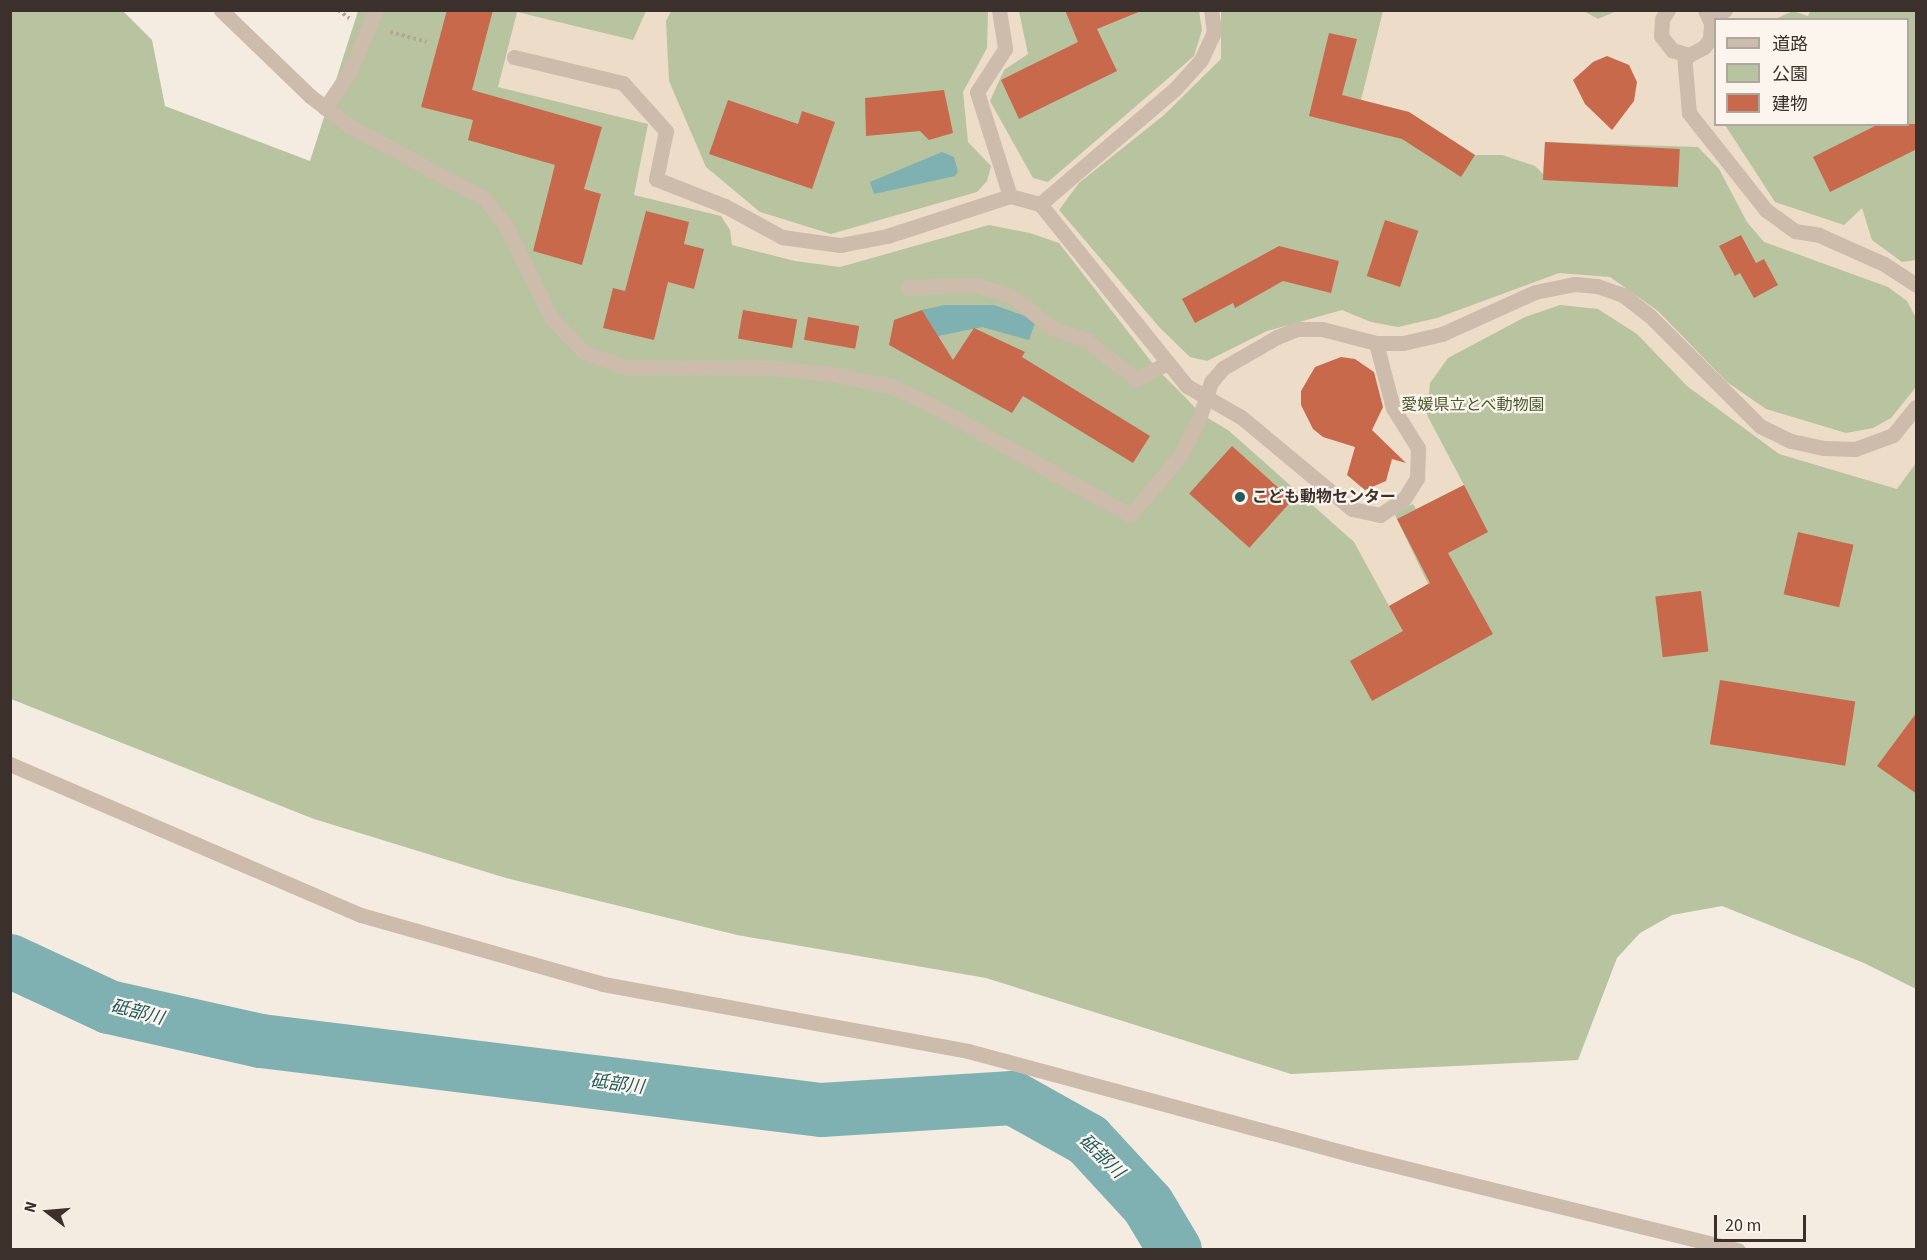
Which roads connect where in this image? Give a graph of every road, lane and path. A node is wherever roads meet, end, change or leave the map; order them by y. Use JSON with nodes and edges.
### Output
{"nodes":[{"id":1,"x":221,"y":10,"type":"edge"},
{"id":2,"x":376,"y":10,"type":"edge"},
{"id":3,"x":999,"y":10,"type":"edge"},
{"id":4,"x":1211,"y":10,"type":"edge"},
{"id":5,"x":1725,"y":10,"type":"edge"},
{"id":6,"x":1668,"y":11,"type":"edge"},
{"id":7,"x":1707,"y":14,"type":"edge"},
{"id":8,"x":1684,"y":54,"type":"junction"},
{"id":9,"x":514,"y":57,"type":"dead end"},
{"id":10,"x":326,"y":108,"type":"junction"},
{"id":11,"x":1010,"y":196,"type":"junction"},
{"id":12,"x":1040,"y":204,"type":"junction"},
{"id":13,"x":1917,"y":285,"type":"edge"},
{"id":14,"x":908,"y":287,"type":"dead end"},
{"id":15,"x":1376,"y":343,"type":"junction"},
{"id":16,"x":1167,"y":363,"type":"junction"},
{"id":17,"x":1206,"y":396,"type":"junction"},
{"id":18,"x":1917,"y":407,"type":"edge"},
{"id":19,"x":10,"y":764,"type":"edge"},
{"id":20,"x":1738,"y":1250,"type":"edge"}],
"edges":[{"from":1,"to":10,"type":"street"},
{"from":2,"to":10,"type":"street"},
{"from":3,"to":11,"type":"street"},
{"from":4,"to":12,"type":"street"},
{"from":5,"to":7,"type":"street"},
{"from":6,"to":8,"type":"street"},
{"from":7,"to":8,"type":"street"},
{"from":8,"to":13,"type":"street"},
{"from":9,"to":11,"type":"street"},
{"from":10,"to":17,"type":"street"},
{"from":11,"to":12,"type":"street"},
{"from":12,"to":16,"type":"street"},
{"from":14,"to":16,"type":"street"},
{"from":15,"to":17,"type":"street"},
{"from":15,"to":17,"type":"street"},
{"from":15,"to":18,"type":"street"},
{"from":16,"to":17,"type":"street"},
{"from":19,"to":20,"type":"street"}]}
